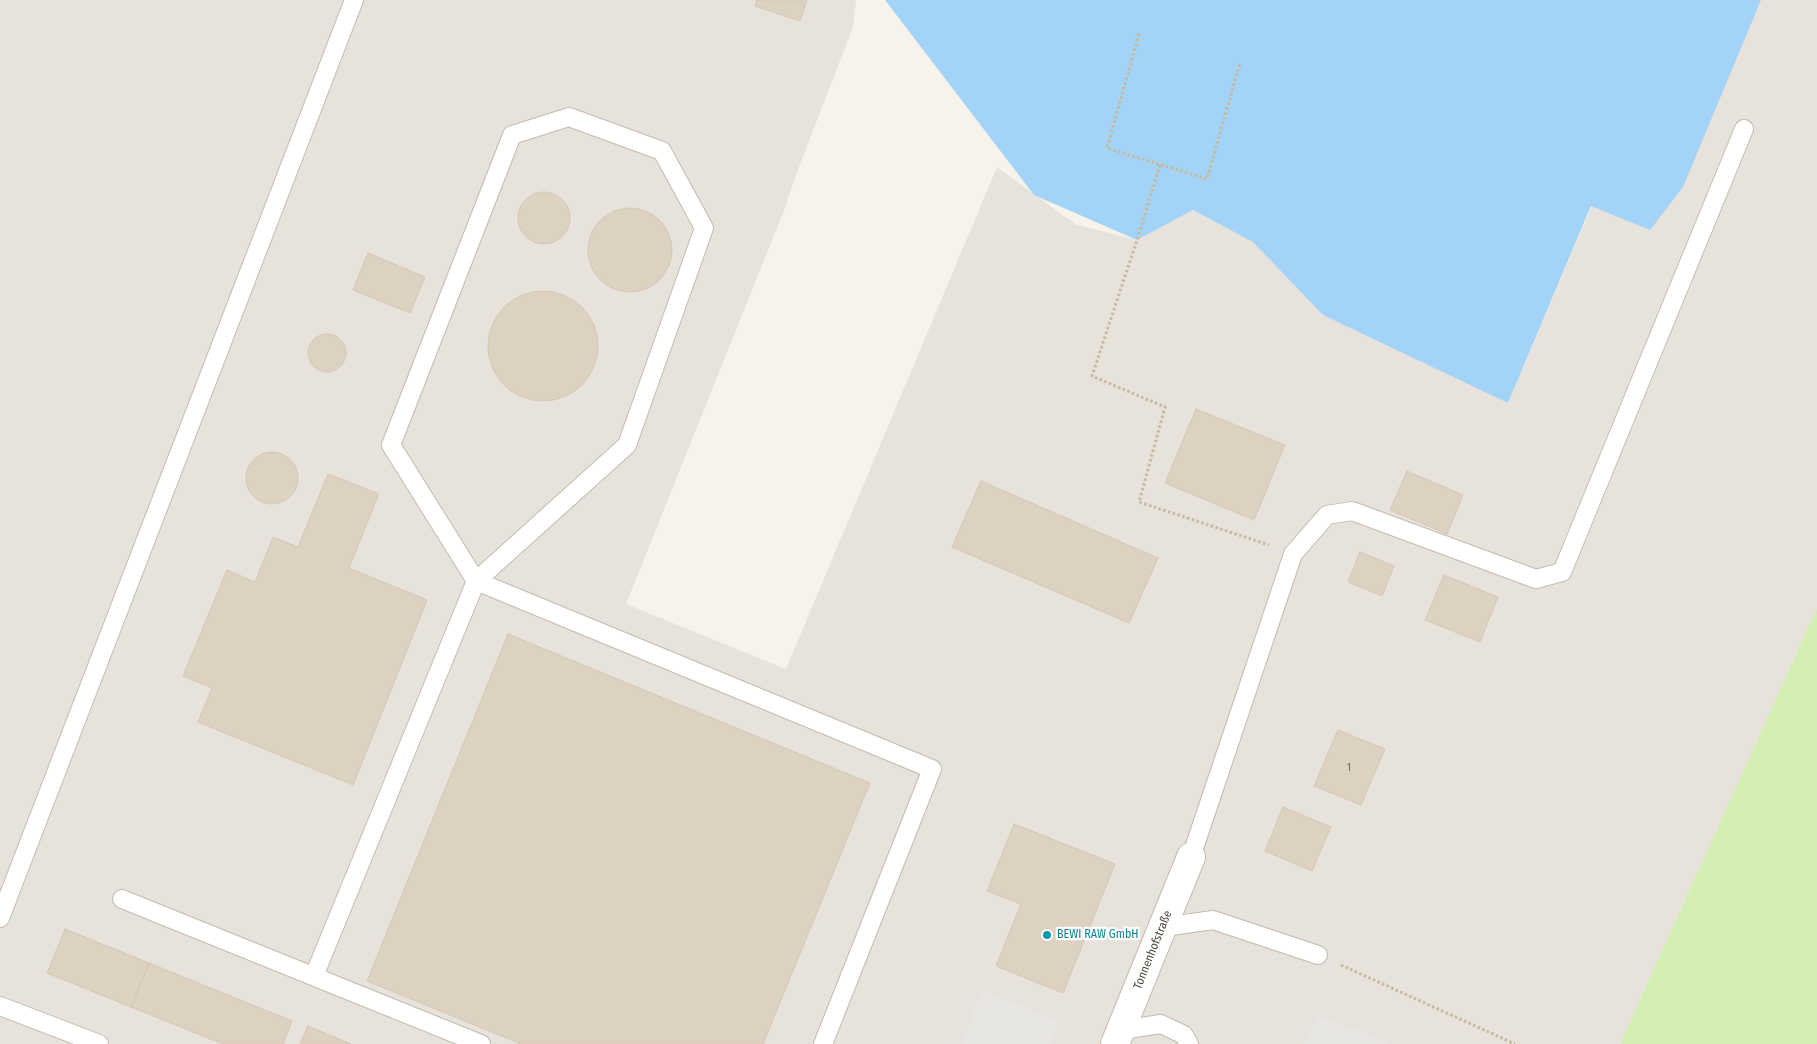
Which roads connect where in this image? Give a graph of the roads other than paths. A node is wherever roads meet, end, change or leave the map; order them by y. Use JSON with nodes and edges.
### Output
{"nodes":[{"id":1,"x":354,"y":0,"type":"edge"},
{"id":2,"x":1744,"y":129,"type":"dead end"},
{"id":3,"x":476,"y":581,"type":"junction"},
{"id":4,"x":1191,"y":857,"type":"joint"},
{"id":5,"x":122,"y":898,"type":"dead end"},
{"id":6,"x":0,"y":918,"type":"edge"},
{"id":7,"x":1163,"y":927,"type":"junction"},
{"id":8,"x":1318,"y":955,"type":"road end"},
{"id":9,"x":314,"y":976,"type":"junction"},
{"id":10,"x":0,"y":1006,"type":"edge"},
{"id":11,"x":1118,"y":1037,"type":"edge"},
{"id":12,"x":99,"y":1044,"type":"edge"},
{"id":13,"x":481,"y":1044,"type":"edge"},
{"id":14,"x":823,"y":1044,"type":"edge"},
{"id":15,"x":1189,"y":1044,"type":"edge"}],
"edges":[{"from":1,"to":6,"type":"lane"},
{"from":2,"to":4,"type":"lane"},
{"from":3,"to":3,"type":"lane"},
{"from":3,"to":9,"type":"lane"},
{"from":3,"to":14,"type":"lane"},
{"from":4,"to":7,"type":"street","name":"Tonnenhofstraße"},
{"from":5,"to":9,"type":"lane"},
{"from":7,"to":8,"type":"lane"},
{"from":7,"to":11,"type":"street","name":"Tonnenhofstraße"},
{"from":9,"to":13,"type":"lane"},
{"from":10,"to":12,"type":"lane"},
{"from":11,"to":15,"type":"lane"}]}
